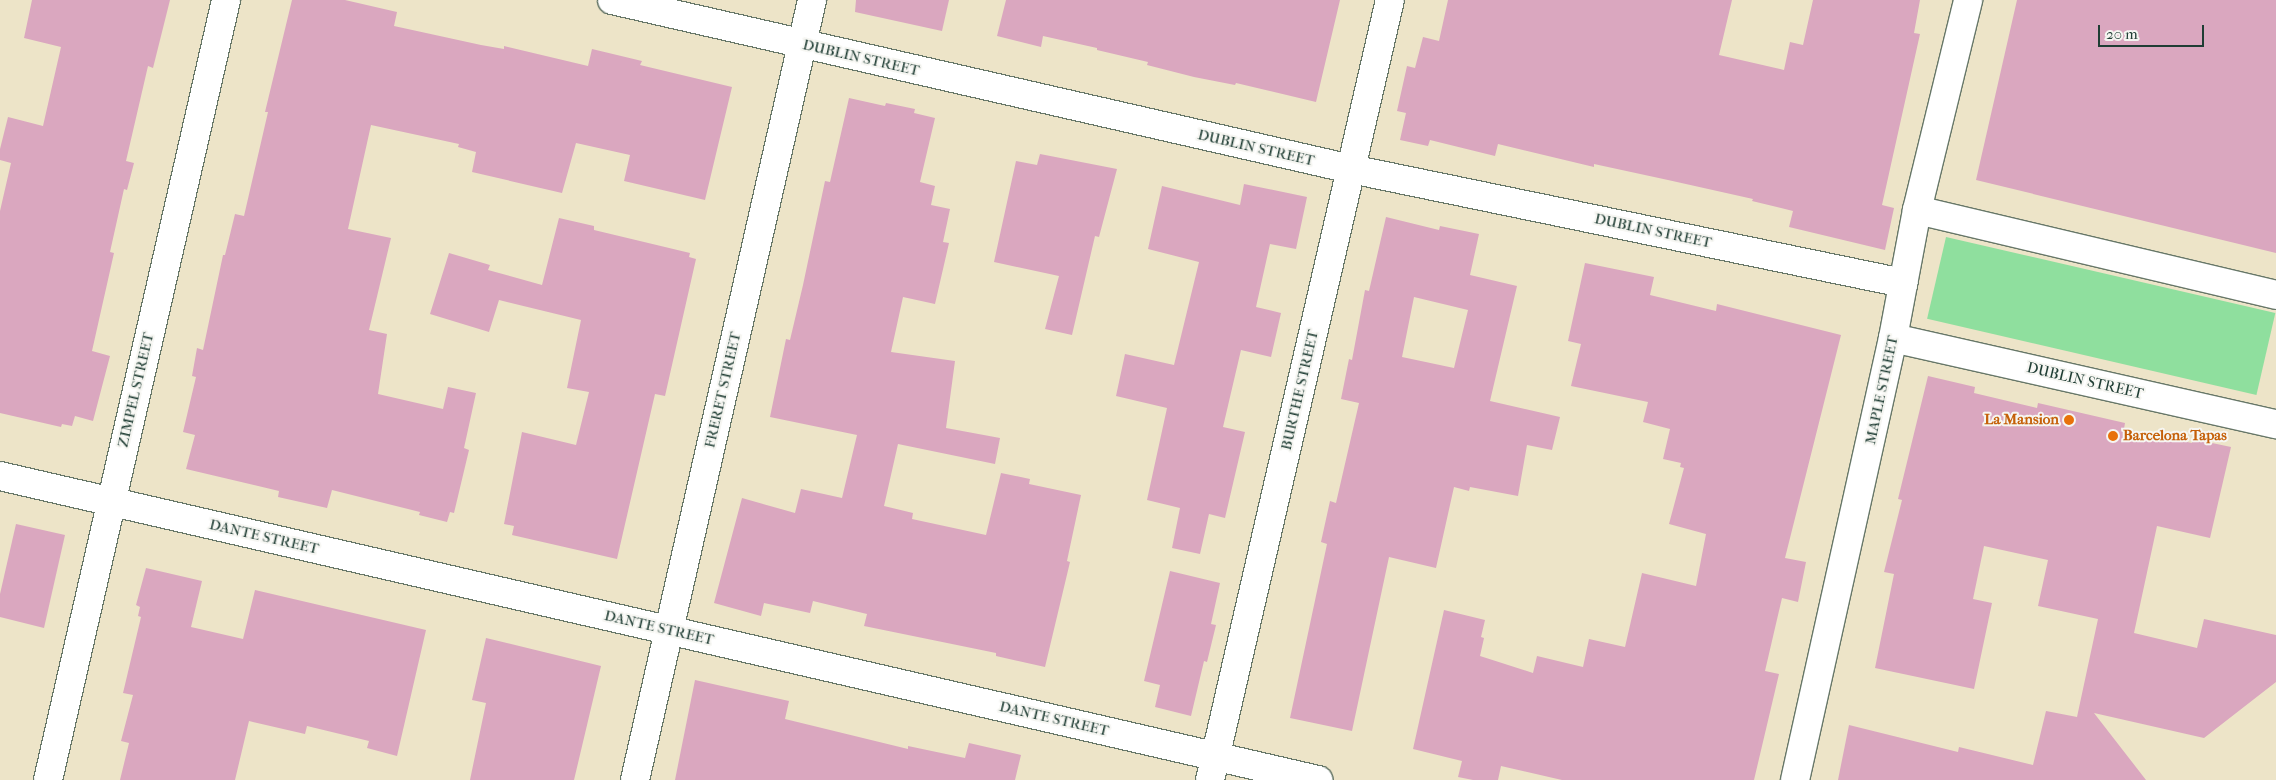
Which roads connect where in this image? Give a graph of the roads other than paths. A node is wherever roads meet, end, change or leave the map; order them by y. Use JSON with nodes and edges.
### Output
{"nodes":[{"id":1,"x":226,"y":0,"type":"edge"},
{"id":2,"x":612,"y":0,"type":"edge"},
{"id":3,"x":812,"y":0,"type":"edge"},
{"id":4,"x":1390,"y":0,"type":"edge"},
{"id":5,"x":1968,"y":0,"type":"edge"},
{"id":6,"x":802,"y":44,"type":"junction"},
{"id":7,"x":1351,"y":169,"type":"junction"},
{"id":8,"x":1917,"y":210,"type":"junction"},
{"id":9,"x":1901,"y":293,"type":"junction"},
{"id":10,"x":2276,"y":296,"type":"edge"},
{"id":11,"x":1893,"y":338,"type":"junction"},
{"id":12,"x":2276,"y":424,"type":"edge"},
{"id":13,"x":0,"y":476,"type":"edge"},
{"id":14,"x":110,"y":501,"type":"junction"},
{"id":15,"x":669,"y":631,"type":"junction"},
{"id":16,"x":1213,"y":768,"type":"edge"},
{"id":17,"x":48,"y":780,"type":"edge"},
{"id":18,"x":635,"y":780,"type":"edge"},
{"id":19,"x":1318,"y":780,"type":"edge"},
{"id":20,"x":1795,"y":780,"type":"edge"}],
"edges":[{"from":1,"to":14,"type":"street","name":"ZIMPEL STREET"},
{"from":2,"to":6,"type":"street","name":"DUBLIN STREET"},
{"from":3,"to":6,"type":"street","name":"FRERET STREET"},
{"from":4,"to":7,"type":"street","name":"BURTHE STREET"},
{"from":5,"to":8,"type":"street","name":"MAPLE STREET"},
{"from":6,"to":7,"type":"street","name":"DUBLIN STREET"},
{"from":6,"to":15,"type":"street","name":"FRERET STREET"},
{"from":7,"to":9,"type":"street","name":"DUBLIN STREET"},
{"from":7,"to":16,"type":"street","name":"BURTHE STREET"},
{"from":8,"to":9,"type":"street","name":"MAPLE STREET"},
{"from":8,"to":10,"type":"street"},
{"from":9,"to":11,"type":"street","name":"MAPLE STREET"},
{"from":11,"to":12,"type":"street","name":"DUBLIN STREET"},
{"from":11,"to":20,"type":"street","name":"MAPLE STREET"},
{"from":13,"to":14,"type":"street","name":"DANTE STREET"},
{"from":14,"to":15,"type":"street","name":"DANTE STREET"},
{"from":14,"to":17,"type":"street","name":"ZIMPEL STREET"},
{"from":15,"to":16,"type":"street","name":"DANTE STREET"},
{"from":15,"to":18,"type":"street","name":"FRERET STREET"},
{"from":16,"to":19,"type":"street","name":"DANTE STREET"}]}
